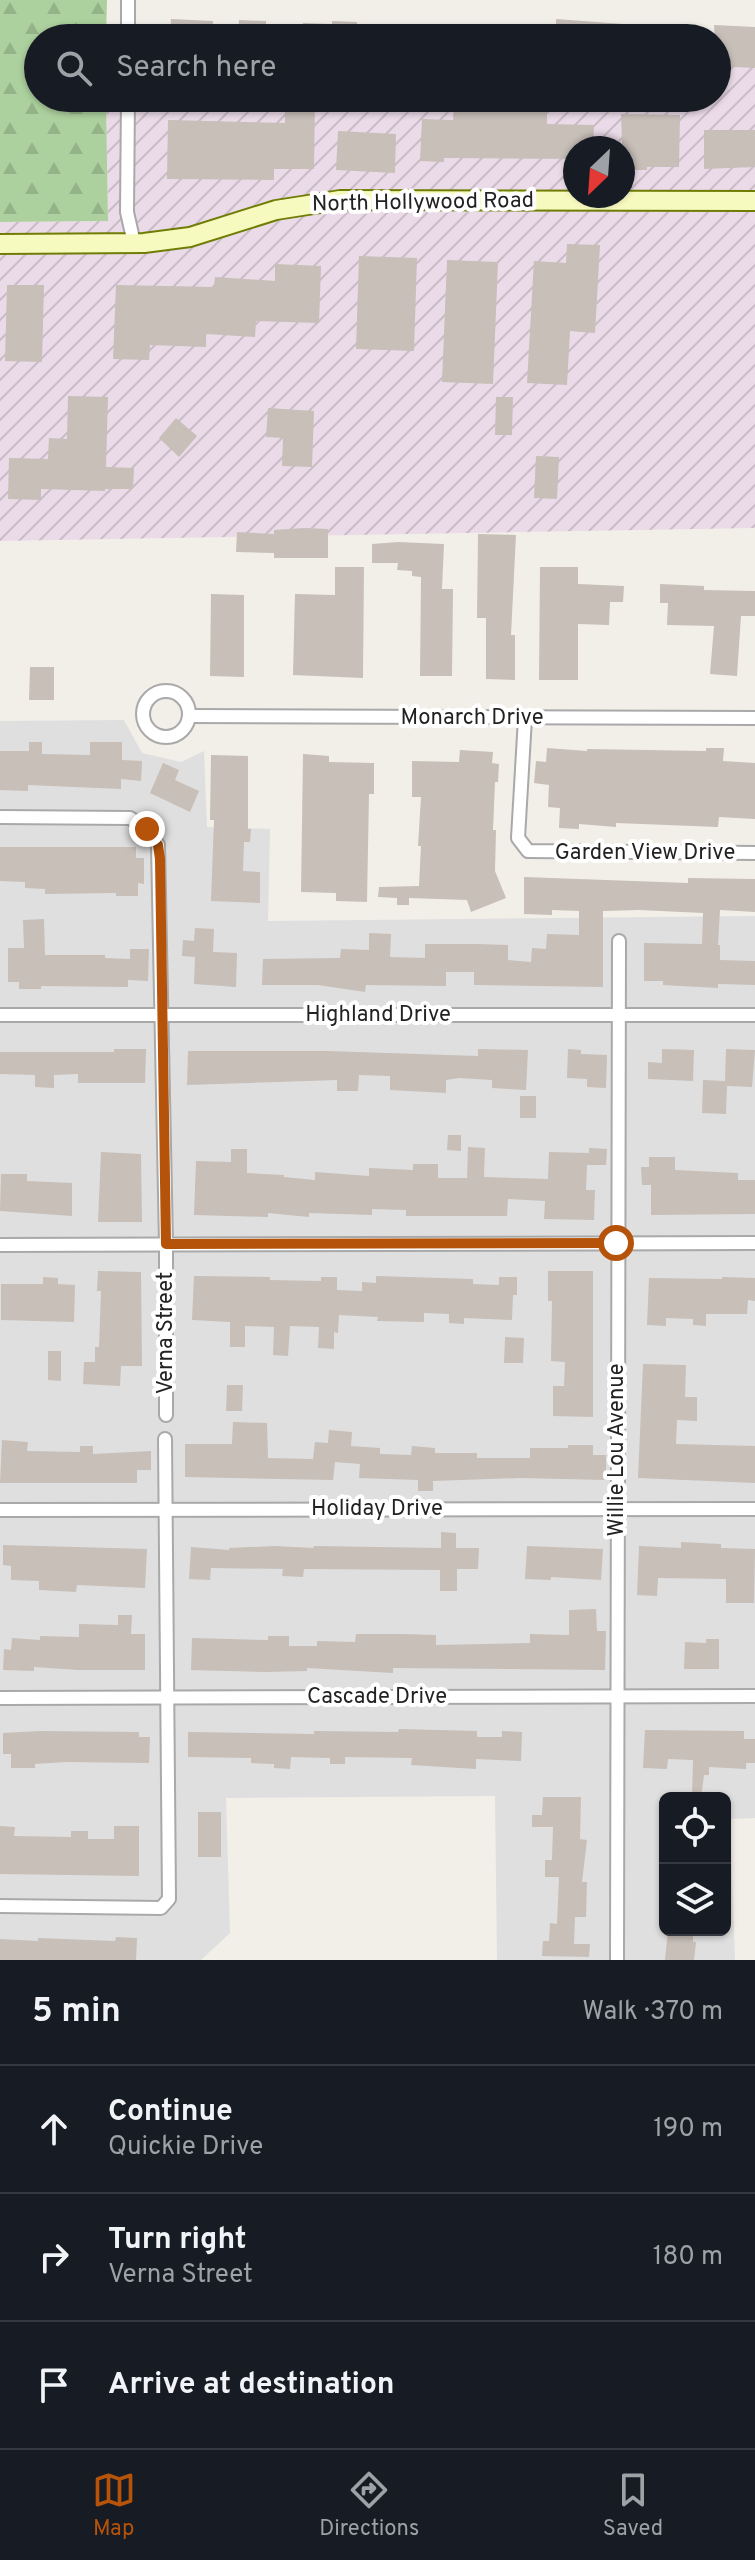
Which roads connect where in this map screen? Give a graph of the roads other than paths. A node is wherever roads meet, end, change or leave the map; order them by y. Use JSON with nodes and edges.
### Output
{"nodes":[{"id":1,"x":128,"y":0,"type":"edge"},
{"id":2,"x":128,"y":24,"type":"edge"},
{"id":3,"x":128,"y":112,"type":"edge"},
{"id":4,"x":755,"y":201,"type":"edge"},
{"id":5,"x":134,"y":243,"type":"junction"},
{"id":6,"x":0,"y":244,"type":"edge"},
{"id":7,"x":190,"y":716,"type":"dead end"},
{"id":8,"x":525,"y":718,"type":"junction"},
{"id":9,"x":755,"y":718,"type":"edge"},
{"id":10,"x":0,"y":817,"type":"edge"},
{"id":11,"x":755,"y":853,"type":"edge"},
{"id":12,"x":619,"y":941,"type":"dead end"},
{"id":13,"x":0,"y":1015,"type":"edge"},
{"id":14,"x":162,"y":1015,"type":"junction"},
{"id":15,"x":618,"y":1015,"type":"junction"},
{"id":16,"x":755,"y":1015,"type":"edge"},
{"id":17,"x":616,"y":1243,"type":"junction"},
{"id":18,"x":755,"y":1243,"type":"edge"},
{"id":19,"x":166,"y":1244,"type":"junction"},
{"id":20,"x":0,"y":1245,"type":"edge"},
{"id":21,"x":166,"y":1415,"type":"dead end"},
{"id":22,"x":165,"y":1439,"type":"dead end"},
{"id":23,"x":165,"y":1509,"type":"junction"},
{"id":24,"x":617,"y":1509,"type":"junction"},
{"id":25,"x":755,"y":1509,"type":"edge"},
{"id":26,"x":0,"y":1510,"type":"edge"},
{"id":27,"x":617,"y":1696,"type":"junction"},
{"id":28,"x":755,"y":1696,"type":"edge"},
{"id":29,"x":166,"y":1697,"type":"junction"},
{"id":30,"x":0,"y":1698,"type":"edge"},
{"id":31,"x":0,"y":1906,"type":"edge"},
{"id":32,"x":617,"y":1960,"type":"edge"}],
"edges":[{"from":1,"to":2,"type":"street"},
{"from":3,"to":5,"type":"street"},
{"from":4,"to":5,"type":"main road","name":"North Hollywood Road"},
{"from":5,"to":6,"type":"main road","name":"North Hollywood Road"},
{"from":7,"to":8,"type":"street","name":"Monarch Drive"},
{"from":8,"to":9,"type":"street","name":"Monarch Drive"},
{"from":8,"to":11,"type":"street","name":"Garden View Drive"},
{"from":10,"to":14,"type":"street","name":"Verna Street"},
{"from":12,"to":15,"type":"street","name":"Willie Lou Avenue"},
{"from":13,"to":14,"type":"street","name":"Highland Drive"},
{"from":14,"to":15,"type":"street","name":"Highland Drive"},
{"from":14,"to":19,"type":"street","name":"Verna Street"},
{"from":15,"to":16,"type":"street","name":"Highland Drive"},
{"from":15,"to":17,"type":"street","name":"Willie Lou Avenue"},
{"from":17,"to":18,"type":"street"},
{"from":17,"to":19,"type":"street"},
{"from":17,"to":24,"type":"street","name":"Willie Lou Avenue"},
{"from":19,"to":20,"type":"street"},
{"from":19,"to":21,"type":"street","name":"Verna Street"},
{"from":22,"to":23,"type":"street"},
{"from":23,"to":24,"type":"street","name":"Holiday Drive"},
{"from":23,"to":26,"type":"street","name":"Holiday Drive"},
{"from":23,"to":29,"type":"street"},
{"from":24,"to":25,"type":"street","name":"Holiday Drive"},
{"from":24,"to":27,"type":"street","name":"Willie Lou Avenue"},
{"from":27,"to":28,"type":"street","name":"Cascade Drive"},
{"from":27,"to":29,"type":"street","name":"Cascade Drive"},
{"from":27,"to":32,"type":"street","name":"Willie Lou Avenue"},
{"from":29,"to":30,"type":"street","name":"Cascade Drive"},
{"from":29,"to":31,"type":"street"}]}
